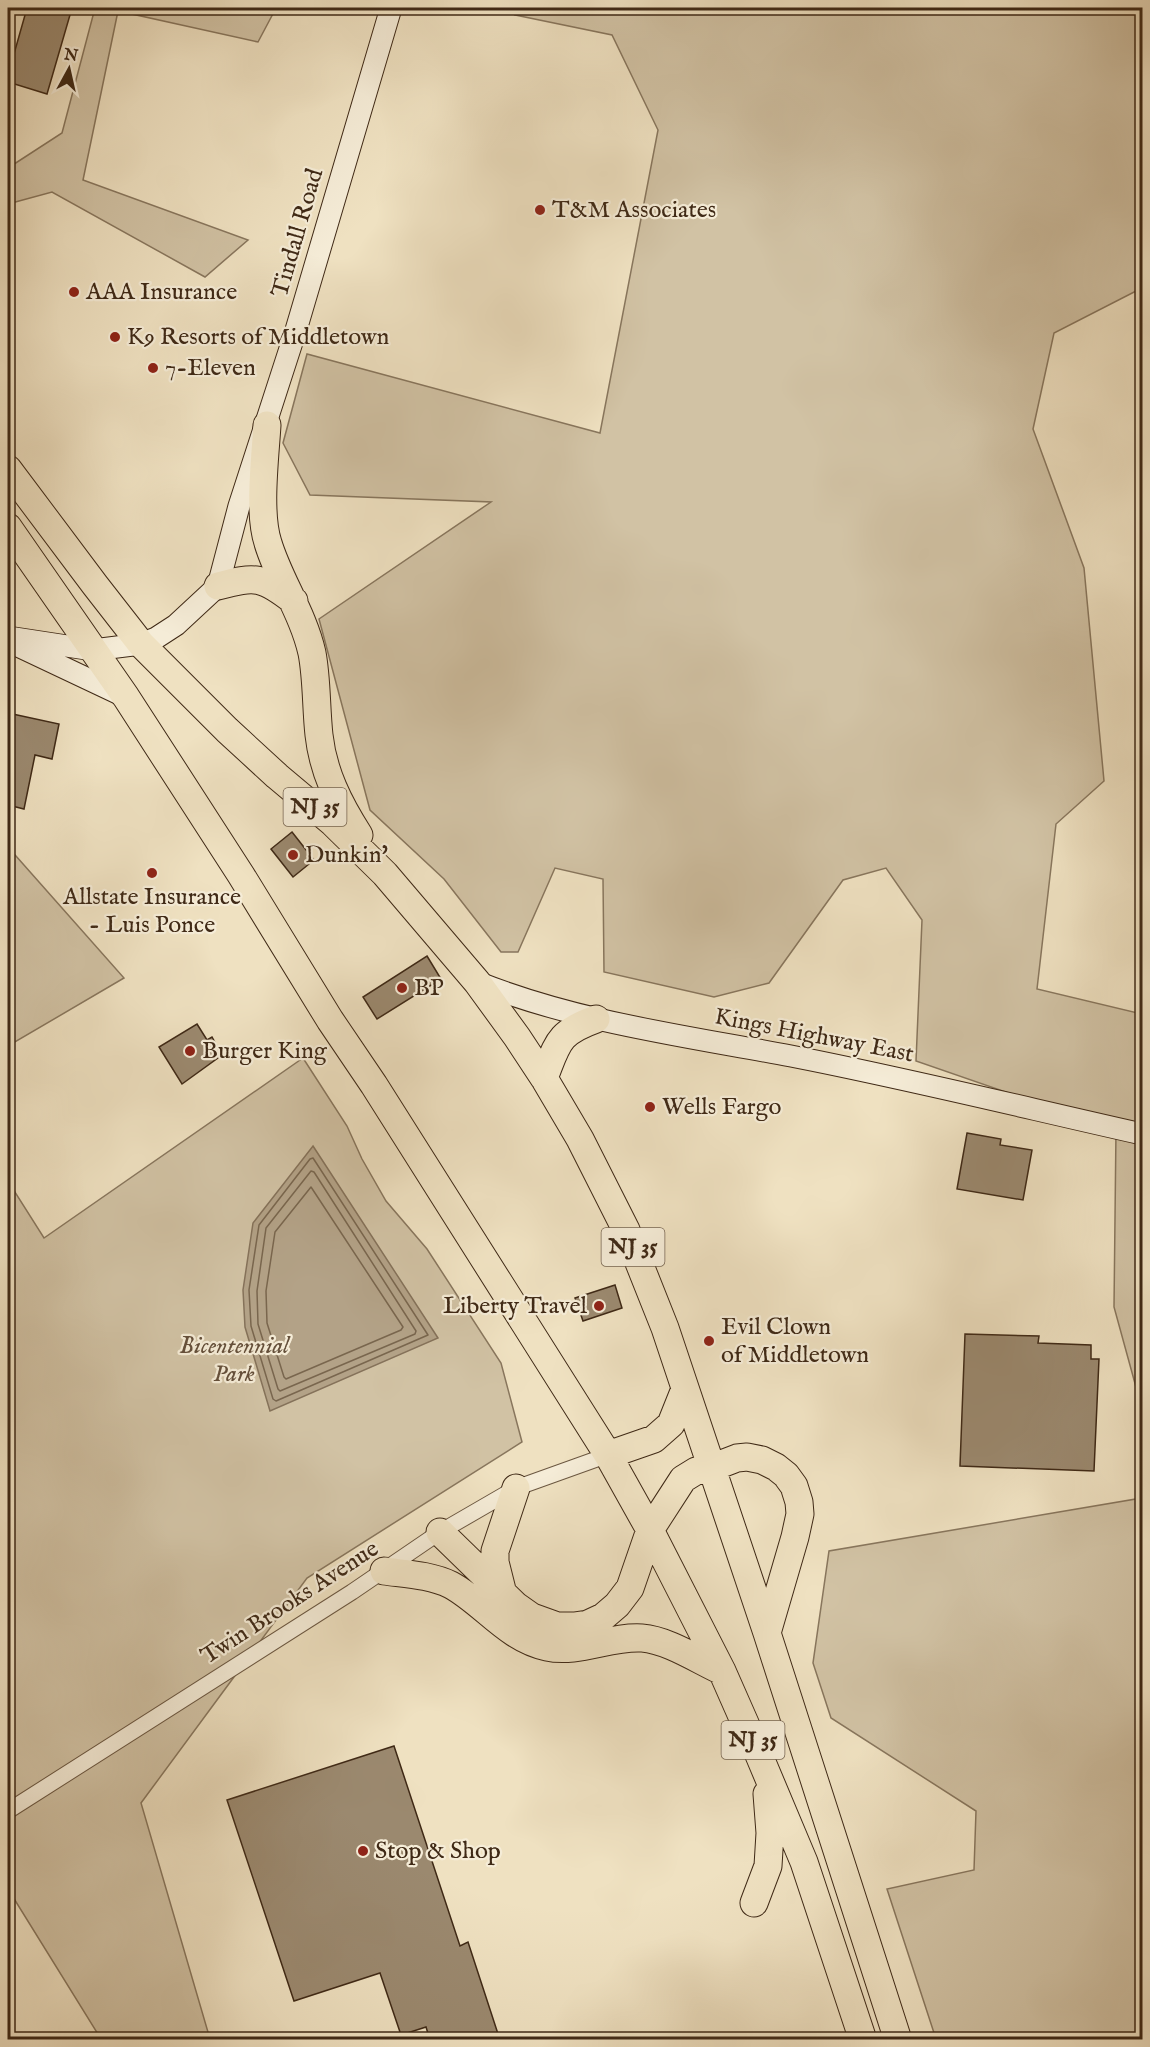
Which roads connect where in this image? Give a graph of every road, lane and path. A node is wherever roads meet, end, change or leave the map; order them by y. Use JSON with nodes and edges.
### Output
{"nodes":[{"id":1,"x":391,"y":8,"type":"edge"},
{"id":2,"x":267,"y":425,"type":"junction"},
{"id":3,"x":8,"y":469,"type":"edge"},
{"id":4,"x":8,"y":527,"type":"edge"},
{"id":5,"x":218,"y":586,"type":"junction"},
{"id":6,"x":294,"y":601,"type":"junction"},
{"id":7,"x":8,"y":638,"type":"edge"},
{"id":8,"x":141,"y":644,"type":"junction"},
{"id":9,"x":93,"y":650,"type":"junction"},
{"id":10,"x":126,"y":697,"type":"junction"},
{"id":11,"x":385,"y":874,"type":"junction"},
{"id":12,"x":477,"y":982,"type":"junction"},
{"id":13,"x":596,"y":1019,"type":"junction"},
{"id":14,"x":544,"y":1078,"type":"junction"},
{"id":15,"x":1143,"y":1134,"type":"edge"},
{"id":16,"x":685,"y":1389,"type":"junction"},
{"id":17,"x":608,"y":1455,"type":"junction"},
{"id":18,"x":711,"y":1468,"type":"junction"},
{"id":19,"x":516,"y":1488,"type":"junction"},
{"id":20,"x":650,"y":1530,"type":"junction"},
{"id":21,"x":440,"y":1532,"type":"junction"},
{"id":22,"x":384,"y":1570,"type":"junction"},
{"id":23,"x":502,"y":1590,"type":"junction"},
{"id":24,"x":767,"y":1633,"type":"junction"},
{"id":25,"x":722,"y":1671,"type":"junction"},
{"id":26,"x":764,"y":1766,"type":"junction"},
{"id":27,"x":8,"y":1811,"type":"edge"},
{"id":28,"x":754,"y":1903,"type":"dead end"},
{"id":29,"x":863,"y":2040,"type":"edge"},
{"id":30,"x":898,"y":2040,"type":"edge"}],
"edges":[{"from":1,"to":2,"type":"street","name":"Tindall Road"},
{"from":2,"to":5,"type":"street","name":"Tindall Road"},
{"from":2,"to":6,"type":"highway"},
{"from":3,"to":8,"type":"highway","number":"NJ 35"},
{"from":4,"to":9,"type":"highway","number":"NJ 35"},
{"from":5,"to":6,"type":"highway"},
{"from":5,"to":8,"type":"street"},
{"from":6,"to":11,"type":"highway"},
{"from":7,"to":9,"type":"street"},
{"from":7,"to":10,"type":"street"},
{"from":8,"to":9,"type":"street"},
{"from":8,"to":11,"type":"highway","number":"NJ 35"},
{"from":9,"to":10,"type":"highway","number":"NJ 35"},
{"from":10,"to":17,"type":"highway","number":"NJ 35"},
{"from":11,"to":12,"type":"highway","number":"NJ 35"},
{"from":12,"to":13,"type":"street","name":"Kings Highway East"},
{"from":12,"to":14,"type":"highway","number":"NJ 35"},
{"from":13,"to":14,"type":"highway"},
{"from":13,"to":15,"type":"street","name":"Kings Highway East"},
{"from":14,"to":16,"type":"highway","number":"NJ 35"},
{"from":16,"to":17,"type":"highway"},
{"from":16,"to":18,"type":"highway","number":"NJ 35"},
{"from":17,"to":19,"type":"street","name":"Twin Brooks Avenue"},
{"from":17,"to":20,"type":"highway","number":"NJ 35"},
{"from":18,"to":20,"type":"highway"},
{"from":18,"to":24,"type":"highway","number":"NJ 35"},
{"from":18,"to":24,"type":"highway"},
{"from":19,"to":21,"type":"street","name":"Twin Brooks Avenue"},
{"from":19,"to":23,"type":"highway"},
{"from":20,"to":23,"type":"highway"},
{"from":20,"to":25,"type":"highway","number":"NJ 35"},
{"from":21,"to":22,"type":"street","name":"Twin Brooks Avenue"},
{"from":21,"to":23,"type":"highway"},
{"from":22,"to":25,"type":"highway"},
{"from":22,"to":27,"type":"street","name":"Twin Brooks Avenue"},
{"from":24,"to":30,"type":"highway","number":"NJ 35"},
{"from":25,"to":26,"type":"highway","number":"NJ 35"},
{"from":26,"to":28,"type":"highway"},
{"from":26,"to":29,"type":"highway","number":"NJ 35"}]}
